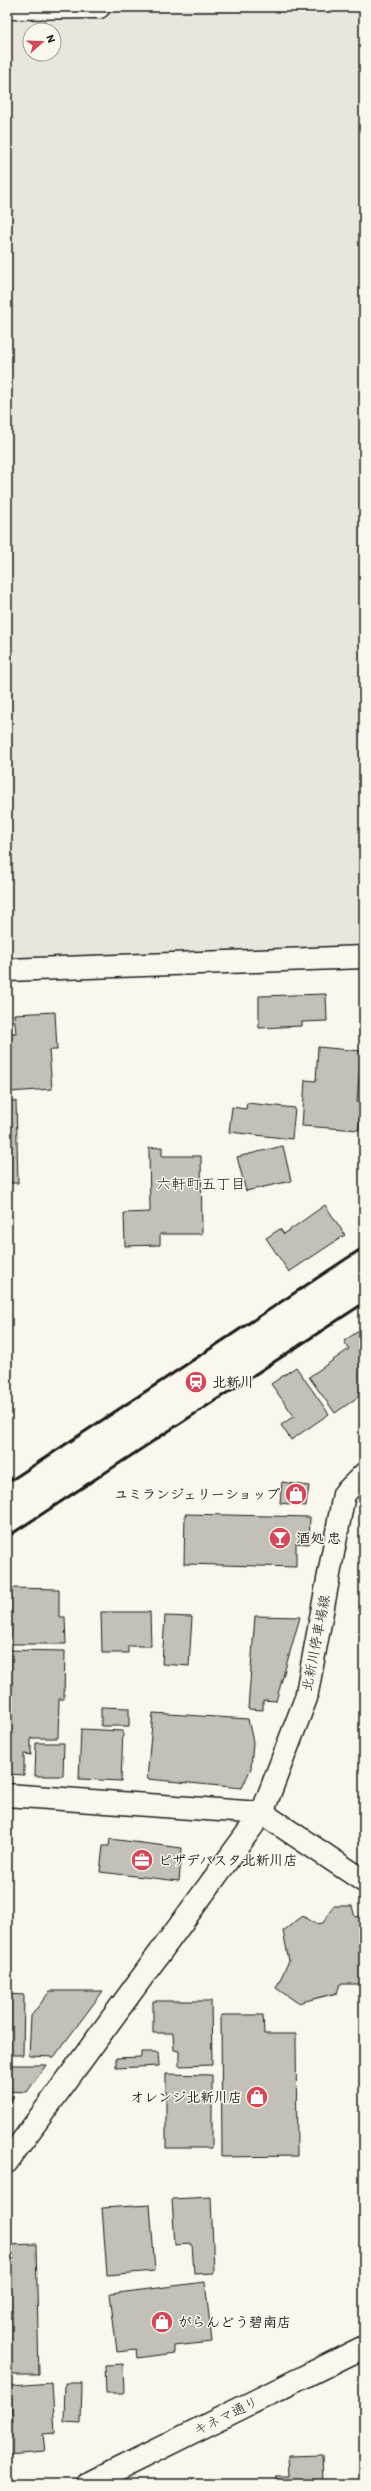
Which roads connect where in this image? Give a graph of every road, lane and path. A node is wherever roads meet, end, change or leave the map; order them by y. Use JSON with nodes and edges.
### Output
{"nodes":[{"id":1,"x":99,"y":7,"type":"edge"},
{"id":2,"x":7,"y":8,"type":"edge"},
{"id":3,"x":364,"y":957,"type":"edge"},
{"id":4,"x":7,"y":970,"type":"edge"},
{"id":5,"x":364,"y":1474,"type":"edge"},
{"id":6,"x":7,"y":1795,"type":"edge"},
{"id":7,"x":262,"y":1813,"type":"junction"},
{"id":8,"x":364,"y":1881,"type":"edge"},
{"id":9,"x":7,"y":2162,"type":"edge"},
{"id":10,"x":364,"y":2347,"type":"edge"},
{"id":11,"x":88,"y":2484,"type":"edge"}],
"edges":[{"from":1,"to":2,"type":"street"},
{"from":3,"to":4,"type":"street"},
{"from":5,"to":7,"type":"street","name":"北新川停車場線"},
{"from":6,"to":7,"type":"street"},
{"from":7,"to":8,"type":"street"},
{"from":7,"to":9,"type":"street","name":"北新川停車場線"},
{"from":10,"to":11,"type":"street","name":"キネマ通り"}]}
